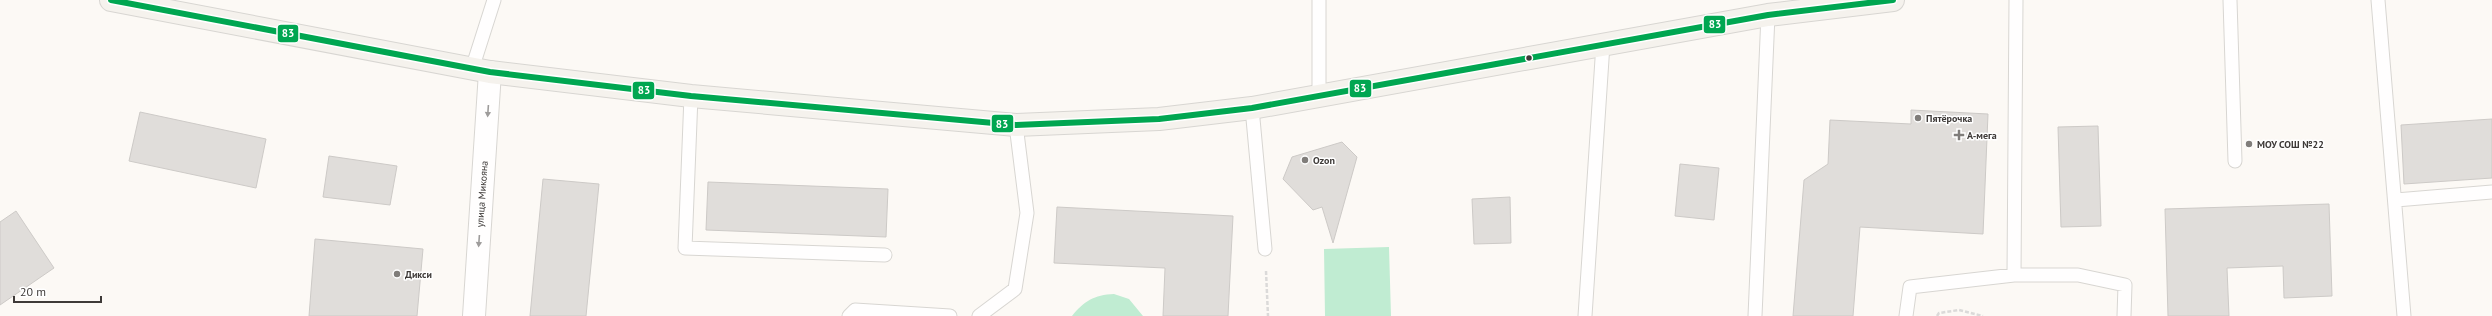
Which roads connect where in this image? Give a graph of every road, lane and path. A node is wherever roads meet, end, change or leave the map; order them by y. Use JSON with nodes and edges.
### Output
{"nodes":[{"id":1,"x":111,"y":0,"type":"edge"},
{"id":2,"x":494,"y":0,"type":"edge"},
{"id":3,"x":1319,"y":0,"type":"edge"},
{"id":4,"x":1893,"y":0,"type":"edge"},
{"id":5,"x":2016,"y":0,"type":"edge"},
{"id":6,"x":2230,"y":0,"type":"edge"},
{"id":7,"x":2378,"y":0,"type":"edge"},
{"id":8,"x":1846,"y":2,"type":"edge"},
{"id":9,"x":1768,"y":15,"type":"junction"},
{"id":10,"x":1603,"y":44,"type":"junction"},
{"id":11,"x":481,"y":71,"type":"junction"},
{"id":12,"x":691,"y":96,"type":"junction"},
{"id":13,"x":1319,"y":96,"type":"junction"},
{"id":14,"x":1252,"y":108,"type":"junction"},
{"id":15,"x":1016,"y":125,"type":"junction"},
{"id":16,"x":2235,"y":162,"type":"dead end"},
{"id":17,"x":2492,"y":192,"type":"edge"},
{"id":18,"x":2396,"y":200,"type":"junction"},
{"id":19,"x":1265,"y":250,"type":"joint"},
{"id":20,"x":885,"y":255,"type":"dead end"},
{"id":21,"x":2014,"y":275,"type":"junction"},
{"id":22,"x":474,"y":316,"type":"edge"},
{"id":23,"x":849,"y":316,"type":"edge"},
{"id":24,"x":950,"y":316,"type":"edge"},
{"id":25,"x":979,"y":316,"type":"edge"},
{"id":26,"x":1268,"y":316,"type":"edge"},
{"id":27,"x":1585,"y":316,"type":"edge"},
{"id":28,"x":1755,"y":316,"type":"edge"},
{"id":29,"x":1906,"y":316,"type":"edge"},
{"id":30,"x":1937,"y":316,"type":"edge"},
{"id":31,"x":1982,"y":316,"type":"edge"},
{"id":32,"x":2124,"y":316,"type":"edge"},
{"id":33,"x":2404,"y":316,"type":"edge"}],
"edges":[{"from":1,"to":11,"type":"main road"},
{"from":2,"to":11,"type":"lane"},
{"from":3,"to":13,"type":"lane"},
{"from":4,"to":8,"type":"main road"},
{"from":5,"to":21,"type":"lane"},
{"from":6,"to":16,"type":"lane"},
{"from":7,"to":18,"type":"lane"},
{"from":8,"to":9,"type":"main road"},
{"from":9,"to":10,"type":"main road"},
{"from":9,"to":28,"type":"lane"},
{"from":10,"to":13,"type":"main road"},
{"from":10,"to":27,"type":"lane"},
{"from":11,"to":12,"type":"main road"},
{"from":11,"to":22,"type":"street","name":"улица Микояна","one_way":true},
{"from":12,"to":15,"type":"main road"},
{"from":12,"to":20,"type":"lane"},
{"from":13,"to":14,"type":"main road"},
{"from":14,"to":15,"type":"main road"},
{"from":14,"to":19,"type":"lane"},
{"from":15,"to":25,"type":"lane"},
{"from":17,"to":18,"type":"lane"},
{"from":18,"to":33,"type":"lane"},
{"from":19,"to":26,"type":"path"},
{"from":21,"to":29,"type":"lane"},
{"from":21,"to":32,"type":"lane"},
{"from":23,"to":24,"type":"lane"},
{"from":30,"to":31,"type":"path"}]}
